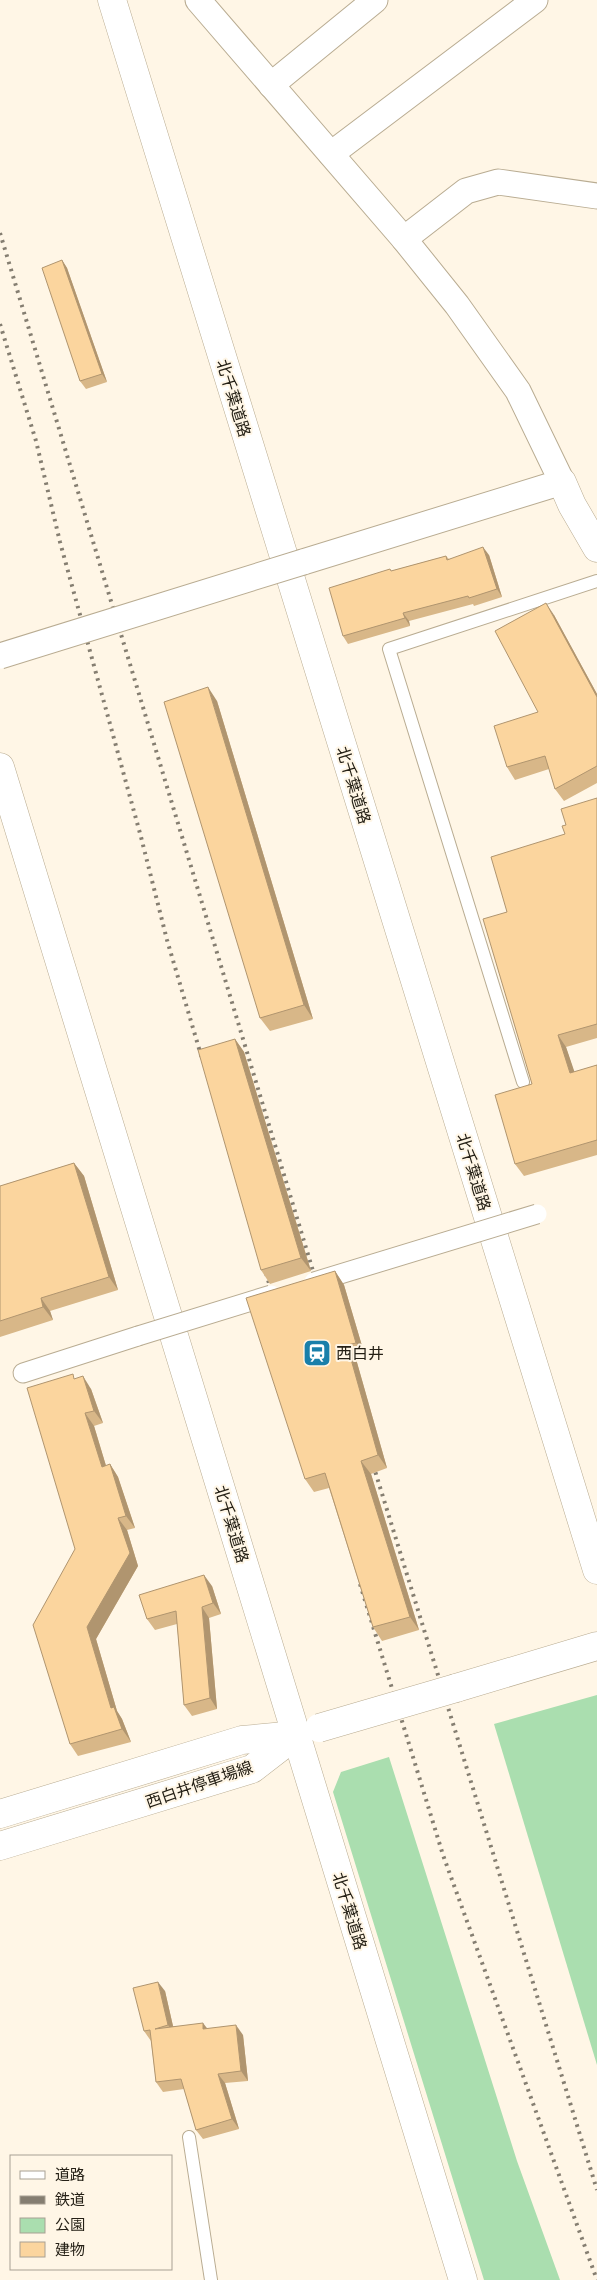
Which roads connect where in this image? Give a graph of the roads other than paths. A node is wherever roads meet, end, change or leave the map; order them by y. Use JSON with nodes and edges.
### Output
{"nodes":[{"id":1,"x":112,"y":0,"type":"edge"},
{"id":2,"x":375,"y":0,"type":"edge"},
{"id":3,"x":535,"y":0,"type":"edge"},
{"id":4,"x":208,"y":4,"type":"edge"},
{"id":5,"x":271,"y":85,"type":"junction"},
{"id":6,"x":331,"y":154,"type":"junction"},
{"id":7,"x":597,"y":196,"type":"edge"},
{"id":8,"x":404,"y":239,"type":"junction"},
{"id":9,"x":562,"y":482,"type":"junction"},
{"id":10,"x":597,"y":548,"type":"edge"},
{"id":11,"x":597,"y":581,"type":"edge"},
{"id":12,"x":0,"y":656,"type":"edge"},
{"id":13,"x":0,"y":768,"type":"edge"},
{"id":14,"x":523,"y":1082,"type":"dead end"},
{"id":15,"x":537,"y":1214,"type":"dead end"},
{"id":16,"x":23,"y":1373,"type":"dead end"},
{"id":17,"x":597,"y":1570,"type":"edge"},
{"id":18,"x":595,"y":1647,"type":"edge"},
{"id":19,"x":308,"y":1731,"type":"junction"},
{"id":20,"x":0,"y":1814,"type":"edge"},
{"id":21,"x":0,"y":1846,"type":"edge"},
{"id":22,"x":189,"y":2137,"type":"dead end"},
{"id":23,"x":211,"y":2280,"type":"edge"},
{"id":24,"x":464,"y":2280,"type":"edge"}],
"edges":[{"from":1,"to":17,"type":"main road","name":"北千葉道路"},
{"from":2,"to":5,"type":"street"},
{"from":3,"to":6,"type":"street"},
{"from":4,"to":5,"type":"street"},
{"from":5,"to":6,"type":"street"},
{"from":6,"to":8,"type":"street"},
{"from":7,"to":8,"type":"street"},
{"from":8,"to":9,"type":"street"},
{"from":9,"to":10,"type":"main road"},
{"from":9,"to":12,"type":"street","bridge":true},
{"from":11,"to":14,"type":"lane"},
{"from":13,"to":19,"type":"main road","name":"北千葉道路"},
{"from":15,"to":16,"type":"street","bridge":true},
{"from":18,"to":19,"type":"main road","bridge":true},
{"from":19,"to":20,"type":"main road","name":"西白井停車場線"},
{"from":19,"to":21,"type":"main road","name":"西白井停車場線"},
{"from":19,"to":24,"type":"main road","name":"北千葉道路"},
{"from":22,"to":23,"type":"lane"}]}
